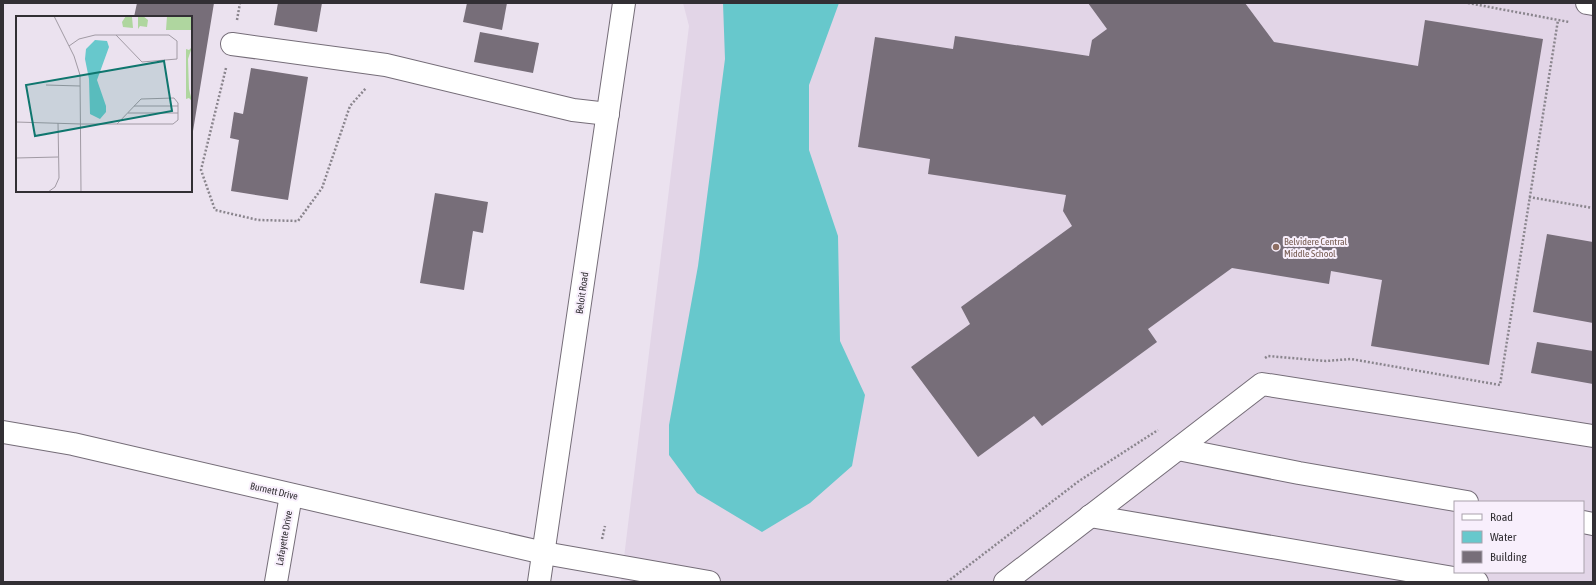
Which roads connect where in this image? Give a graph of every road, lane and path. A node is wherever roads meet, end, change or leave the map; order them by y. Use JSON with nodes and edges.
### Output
{"nodes":[{"id":1,"x":240,"y":3,"type":"edge"},
{"id":2,"x":624,"y":3,"type":"edge"},
{"id":3,"x":1468,"y":3,"type":"edge"},
{"id":4,"x":1588,"y":3,"type":"edge"},
{"id":5,"x":1593,"y":4,"type":"edge"},
{"id":6,"x":1558,"y":20,"type":"junction"},
{"id":7,"x":1572,"y":22,"type":"dead end"},
{"id":8,"x":232,"y":44,"type":"junction"},
{"id":9,"x":386,"y":65,"type":"junction"},
{"id":10,"x":608,"y":114,"type":"junction"},
{"id":11,"x":1593,"y":208,"type":"edge"},
{"id":12,"x":3,"y":432,"type":"edge"},
{"id":13,"x":1593,"y":436,"type":"edge"},
{"id":14,"x":1178,"y":449,"type":"junction"},
{"id":15,"x":291,"y":495,"type":"junction"},
{"id":16,"x":1461,"y":501,"type":"edge"},
{"id":17,"x":1090,"y":516,"type":"junction"},
{"id":18,"x":544,"y":553,"type":"junction"},
{"id":19,"x":276,"y":582,"type":"edge"},
{"id":20,"x":539,"y":582,"type":"edge"},
{"id":21,"x":709,"y":582,"type":"edge"},
{"id":22,"x":1005,"y":582,"type":"edge"},
{"id":23,"x":1477,"y":582,"type":"edge"}],
"edges":[{"from":1,"to":8,"type":"path"},
{"from":2,"to":10,"type":"street","name":"Beloit Road"},
{"from":3,"to":6,"type":"path"},
{"from":4,"to":5,"type":"street"},
{"from":6,"to":7,"type":"path"},
{"from":6,"to":11,"type":"path"},
{"from":8,"to":9,"type":"street"},
{"from":8,"to":9,"type":"path"},
{"from":9,"to":10,"type":"street"},
{"from":10,"to":18,"type":"street","name":"Beloit Road"},
{"from":12,"to":15,"type":"street","name":"Burnett Drive"},
{"from":13,"to":14,"type":"street"},
{"from":14,"to":16,"type":"street"},
{"from":14,"to":17,"type":"street"},
{"from":15,"to":18,"type":"street","name":"Burnett Drive"},
{"from":15,"to":19,"type":"street","name":"Lafayette Drive"},
{"from":17,"to":22,"type":"street"},
{"from":17,"to":23,"type":"street"},
{"from":18,"to":20,"type":"street","name":"Beloit Road"},
{"from":18,"to":21,"type":"street","name":"Burnett Drive"}]}
